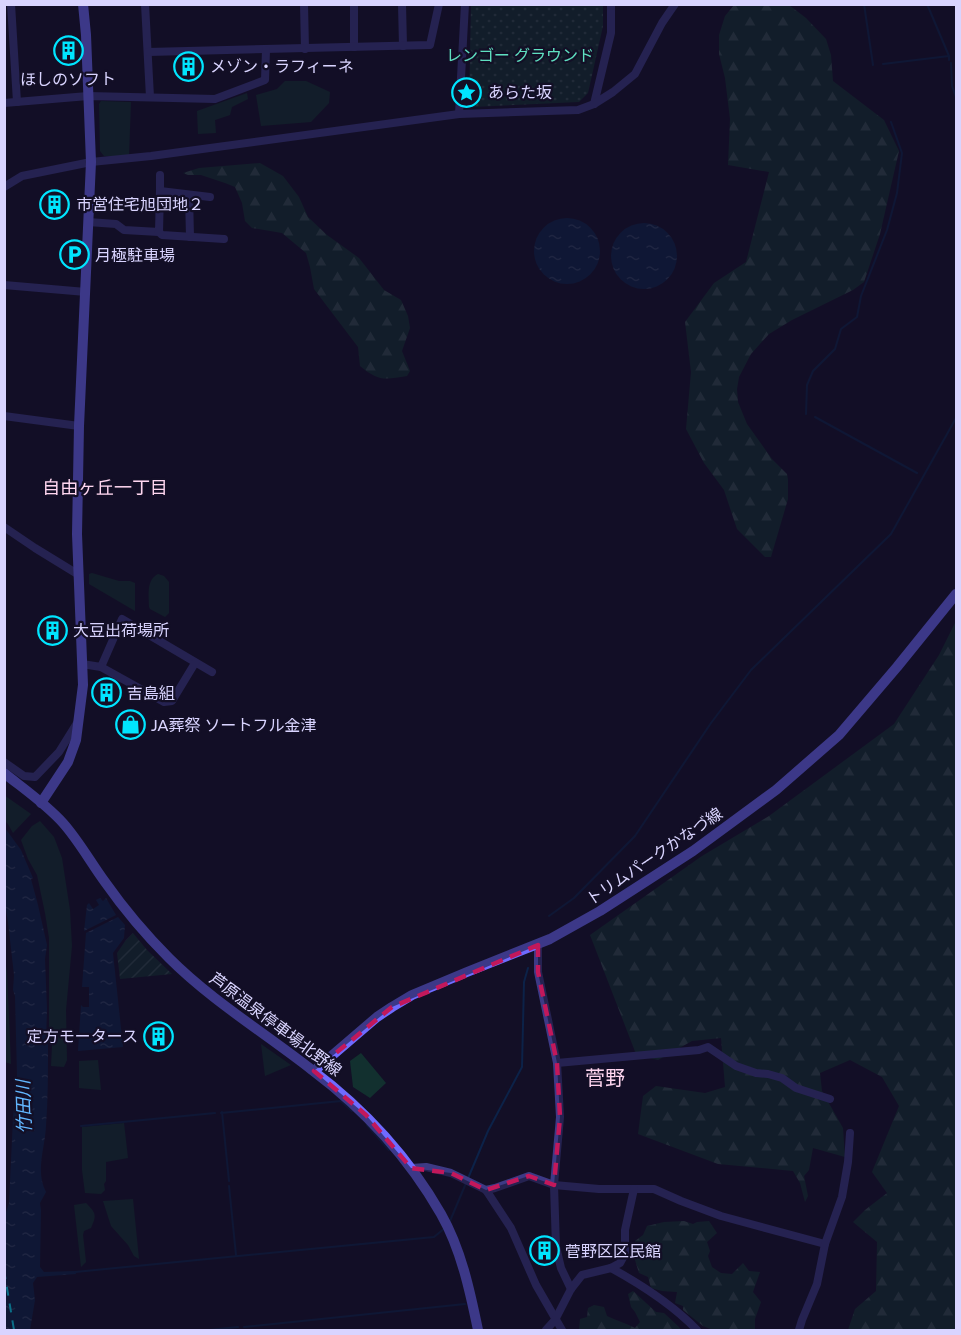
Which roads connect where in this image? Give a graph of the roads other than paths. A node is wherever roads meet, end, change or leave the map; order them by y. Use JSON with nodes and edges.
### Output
{"nodes":[{"id":1,"x":11,"y":4,"type":"edge"},
{"id":2,"x":83,"y":4,"type":"edge"},
{"id":3,"x":145,"y":4,"type":"edge"},
{"id":4,"x":304,"y":4,"type":"edge"},
{"id":5,"x":354,"y":4,"type":"edge"},
{"id":6,"x":402,"y":4,"type":"edge"},
{"id":7,"x":439,"y":4,"type":"edge"},
{"id":8,"x":465,"y":4,"type":"edge"},
{"id":9,"x":611,"y":4,"type":"edge"},
{"id":10,"x":675,"y":4,"type":"edge"},
{"id":11,"x":403,"y":46,"type":"junction"},
{"id":12,"x":354,"y":47,"type":"junction"},
{"id":13,"x":305,"y":49,"type":"junction"},
{"id":14,"x":266,"y":50,"type":"junction"},
{"id":15,"x":147,"y":52,"type":"junction"},
{"id":16,"x":88,"y":96,"type":"junction"},
{"id":17,"x":150,"y":97,"type":"junction"},
{"id":18,"x":17,"y":102,"type":"junction"},
{"id":19,"x":4,"y":103,"type":"edge"},
{"id":20,"x":594,"y":104,"type":"junction"},
{"id":21,"x":459,"y":114,"type":"junction"},
{"id":22,"x":91,"y":162,"type":"junction"},
{"id":23,"x":160,"y":175,"type":"dead end"},
{"id":24,"x":4,"y":186,"type":"edge"},
{"id":25,"x":160,"y":191,"type":"junction"},
{"id":26,"x":189,"y":195,"type":"junction"},
{"id":27,"x":210,"y":197,"type":"dead end"},
{"id":28,"x":88,"y":222,"type":"junction"},
{"id":29,"x":159,"y":232,"type":"junction"},
{"id":30,"x":190,"y":237,"type":"junction"},
{"id":31,"x":224,"y":239,"type":"dead end"},
{"id":32,"x":4,"y":285,"type":"edge"},
{"id":33,"x":86,"y":292,"type":"junction"},
{"id":34,"x":4,"y":416,"type":"edge"},
{"id":35,"x":79,"y":426,"type":"junction"},
{"id":36,"x":4,"y":527,"type":"edge"},
{"id":37,"x":79,"y":575,"type":"junction"},
{"id":38,"x":957,"y":594,"type":"edge"},
{"id":39,"x":195,"y":663,"type":"junction"},
{"id":40,"x":82,"y":664,"type":"junction"},
{"id":41,"x":101,"y":667,"type":"junction"},
{"id":42,"x":212,"y":672,"type":"dead end"},
{"id":43,"x":79,"y":720,"type":"junction"},
{"id":44,"x":4,"y":762,"type":"edge"},
{"id":45,"x":4,"y":773,"type":"edge"},
{"id":46,"x":41,"y":802,"type":"junction"},
{"id":47,"x":538,"y":945,"type":"junction"},
{"id":48,"x":557,"y":1063,"type":"junction"},
{"id":49,"x":314,"y":1071,"type":"junction"},
{"id":50,"x":830,"y":1099,"type":"dead end"},
{"id":51,"x":850,"y":1133,"type":"dead end"},
{"id":52,"x":411,"y":1168,"type":"junction"},
{"id":53,"x":554,"y":1185,"type":"junction"},
{"id":54,"x":634,"y":1188,"type":"junction"},
{"id":55,"x":486,"y":1190,"type":"junction"},
{"id":56,"x":825,"y":1244,"type":"junction"},
{"id":57,"x":611,"y":1268,"type":"junction"},
{"id":58,"x":571,"y":1289,"type":"junction"},
{"id":59,"x":555,"y":1320,"type":"junction"},
{"id":60,"x":478,"y":1330,"type":"edge"},
{"id":61,"x":546,"y":1330,"type":"edge"},
{"id":62,"x":562,"y":1330,"type":"edge"},
{"id":63,"x":698,"y":1330,"type":"edge"},
{"id":64,"x":799,"y":1330,"type":"edge"}],
"edges":[{"from":1,"to":18,"type":"street"},
{"from":2,"to":16,"type":"main road"},
{"from":3,"to":15,"type":"street"},
{"from":4,"to":13,"type":"street"},
{"from":5,"to":12,"type":"street"},
{"from":6,"to":11,"type":"street"},
{"from":7,"to":11,"type":"street"},
{"from":8,"to":21,"type":"street"},
{"from":9,"to":20,"type":"street"},
{"from":10,"to":20,"type":"street"},
{"from":11,"to":12,"type":"street"},
{"from":12,"to":13,"type":"street"},
{"from":13,"to":14,"type":"street"},
{"from":14,"to":15,"type":"street"},
{"from":14,"to":17,"type":"street"},
{"from":15,"to":17,"type":"street"},
{"from":16,"to":17,"type":"street"},
{"from":16,"to":18,"type":"street"},
{"from":16,"to":22,"type":"main road"},
{"from":18,"to":19,"type":"street"},
{"from":20,"to":21,"type":"street"},
{"from":21,"to":22,"type":"street"},
{"from":22,"to":24,"type":"street"},
{"from":22,"to":28,"type":"main road"},
{"from":23,"to":25,"type":"street"},
{"from":25,"to":26,"type":"street"},
{"from":25,"to":29,"type":"street"},
{"from":26,"to":27,"type":"street"},
{"from":26,"to":30,"type":"street"},
{"from":28,"to":29,"type":"street"},
{"from":28,"to":33,"type":"main road"},
{"from":29,"to":30,"type":"street"},
{"from":30,"to":31,"type":"street"},
{"from":32,"to":33,"type":"street"},
{"from":33,"to":35,"type":"main road"},
{"from":34,"to":35,"type":"street"},
{"from":35,"to":37,"type":"main road"},
{"from":36,"to":37,"type":"street"},
{"from":37,"to":40,"type":"main road"},
{"from":38,"to":47,"type":"main road","name":"トリムパークかなづ線"},
{"from":39,"to":41,"type":"street"},
{"from":39,"to":41,"type":"street"},
{"from":39,"to":42,"type":"street"},
{"from":40,"to":41,"type":"street"},
{"from":40,"to":43,"type":"main road"},
{"from":43,"to":44,"type":"street"},
{"from":43,"to":46,"type":"main road"},
{"from":45,"to":46,"type":"main road","name":"芦原温泉停車場北野線"},
{"from":46,"to":49,"type":"main road","name":"芦原温泉停車場北野線"},
{"from":47,"to":48,"type":"street"},
{"from":47,"to":49,"type":"main road","name":"トリムパークかなづ線"},
{"from":48,"to":50,"type":"street"},
{"from":48,"to":53,"type":"street"},
{"from":49,"to":52,"type":"main road","name":"芦原温泉停車場北野線"},
{"from":51,"to":56,"type":"street"},
{"from":52,"to":55,"type":"street"},
{"from":52,"to":60,"type":"main road","name":"芦原温泉停車場北野線"},
{"from":53,"to":54,"type":"street"},
{"from":53,"to":55,"type":"street"},
{"from":53,"to":58,"type":"street"},
{"from":54,"to":56,"type":"street"},
{"from":54,"to":57,"type":"street"},
{"from":55,"to":59,"type":"street"},
{"from":56,"to":64,"type":"street"},
{"from":57,"to":58,"type":"street"},
{"from":57,"to":63,"type":"street"},
{"from":58,"to":59,"type":"street"},
{"from":59,"to":61,"type":"street"},
{"from":59,"to":62,"type":"street"}]}
